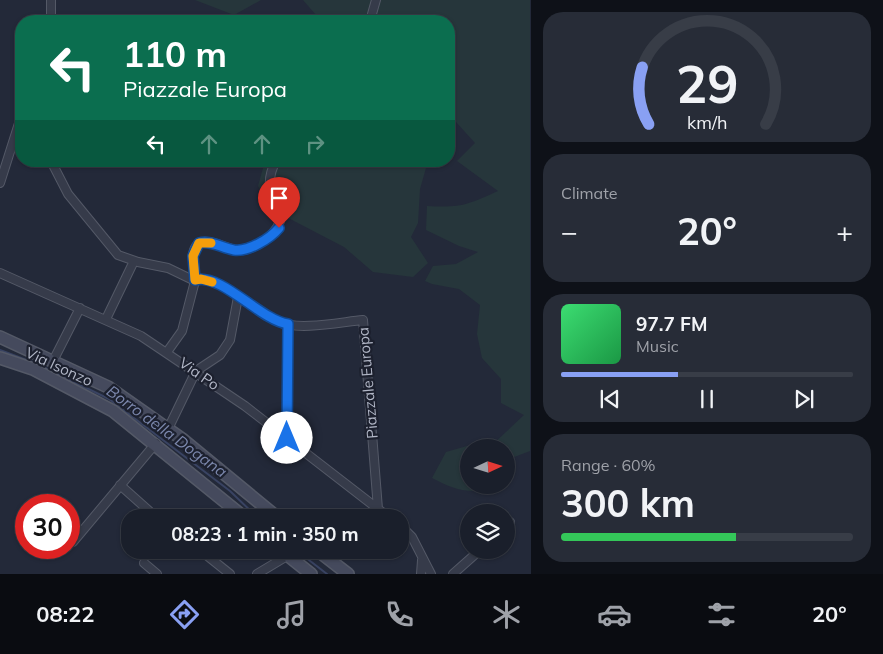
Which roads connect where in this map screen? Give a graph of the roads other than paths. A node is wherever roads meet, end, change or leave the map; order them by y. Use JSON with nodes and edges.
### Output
{"nodes":[{"id":1,"x":51,"y":0,"type":"edge"},
{"id":2,"x":376,"y":0,"type":"edge"},
{"id":3,"x":51,"y":15,"type":"edge"},
{"id":4,"x":372,"y":15,"type":"edge"},
{"id":5,"x":15,"y":136,"type":"edge"},
{"id":6,"x":55,"y":167,"type":"edge"},
{"id":7,"x":272,"y":167,"type":"edge"},
{"id":8,"x":0,"y":183,"type":"edge"},
{"id":9,"x":134,"y":261,"type":"junction"},
{"id":10,"x":0,"y":273,"type":"edge"},
{"id":11,"x":195,"y":280,"type":"junction"},
{"id":12,"x":238,"y":297,"type":"junction"},
{"id":13,"x":80,"y":308,"type":"junction"},
{"id":14,"x":106,"y":319,"type":"junction"},
{"id":15,"x":288,"y":324,"type":"junction"},
{"id":16,"x":0,"y":337,"type":"edge"},
{"id":17,"x":168,"y":352,"type":"junction"},
{"id":18,"x":0,"y":358,"type":"edge"},
{"id":19,"x":53,"y":361,"type":"junction"},
{"id":20,"x":196,"y":371,"type":"junction"},
{"id":21,"x":168,"y":429,"type":"junction"},
{"id":22,"x":287,"y":438,"type":"junction"},
{"id":23,"x":156,"y":443,"type":"junction"},
{"id":24,"x":120,"y":485,"type":"junction"},
{"id":25,"x":148,"y":509,"type":"edge"},
{"id":26,"x":234,"y":509,"type":"edge"},
{"id":27,"x":267,"y":509,"type":"edge"},
{"id":28,"x":378,"y":509,"type":"joint"},
{"id":29,"x":409,"y":533,"type":"edge"},
{"id":30,"x":80,"y":534,"type":"edge"},
{"id":31,"x":211,"y":559,"type":"edge"},
{"id":32,"x":276,"y":559,"type":"edge"},
{"id":33,"x":292,"y":559,"type":"edge"},
{"id":34,"x":329,"y":559,"type":"edge"},
{"id":35,"x":470,"y":559,"type":"edge"},
{"id":36,"x":422,"y":560,"type":"junction"},
{"id":37,"x":144,"y":563,"type":"dead end"},
{"id":38,"x":157,"y":574,"type":"edge"},
{"id":39,"x":230,"y":574,"type":"edge"},
{"id":40,"x":257,"y":574,"type":"edge"},
{"id":41,"x":311,"y":574,"type":"edge"},
{"id":42,"x":348,"y":574,"type":"edge"},
{"id":43,"x":421,"y":574,"type":"edge"},
{"id":44,"x":430,"y":574,"type":"edge"},
{"id":45,"x":453,"y":574,"type":"edge"}],
"edges":[{"from":1,"to":3,"type":"street"},
{"from":2,"to":4,"type":"street"},
{"from":5,"to":8,"type":"street"},
{"from":6,"to":9,"type":"street","name":"Piazzale Europa"},
{"from":7,"to":11,"type":"street"},
{"from":9,"to":11,"type":"street","name":"Piazzale Europa"},
{"from":9,"to":14,"type":"street"},
{"from":10,"to":13,"type":"street","name":"Via Po"},
{"from":11,"to":12,"type":"street","name":"Piazzale Europa"},
{"from":11,"to":17,"type":"street"},
{"from":12,"to":15,"type":"street","name":"Piazzale Europa"},
{"from":12,"to":20,"type":"street"},
{"from":13,"to":14,"type":"street","name":"Via Po"},
{"from":13,"to":19,"type":"street"},
{"from":14,"to":17,"type":"street","name":"Via Po"},
{"from":15,"to":22,"type":"street"},
{"from":15,"to":28,"type":"street","name":"Piazzale Europa"},
{"from":16,"to":19,"type":"street"},
{"from":17,"to":20,"type":"street","name":"Via Po"},
{"from":18,"to":23,"type":"street","name":"Via Isonzo"},
{"from":19,"to":21,"type":"street"},
{"from":20,"to":21,"type":"street"},
{"from":20,"to":22,"type":"street","name":"Via Po"},
{"from":21,"to":27,"type":"street"},
{"from":22,"to":28,"type":"street","name":"Via Po"},
{"from":23,"to":24,"type":"street"},
{"from":23,"to":26,"type":"street","name":"Via Isonzo"},
{"from":24,"to":25,"type":"street"},
{"from":24,"to":30,"type":"street"},
{"from":29,"to":36,"type":"street"},
{"from":31,"to":39,"type":"street"},
{"from":32,"to":40,"type":"street"},
{"from":33,"to":41,"type":"street"},
{"from":34,"to":42,"type":"street"},
{"from":35,"to":45,"type":"street"},
{"from":36,"to":43,"type":"street"},
{"from":36,"to":44,"type":"street"},
{"from":37,"to":38,"type":"street"}]}
